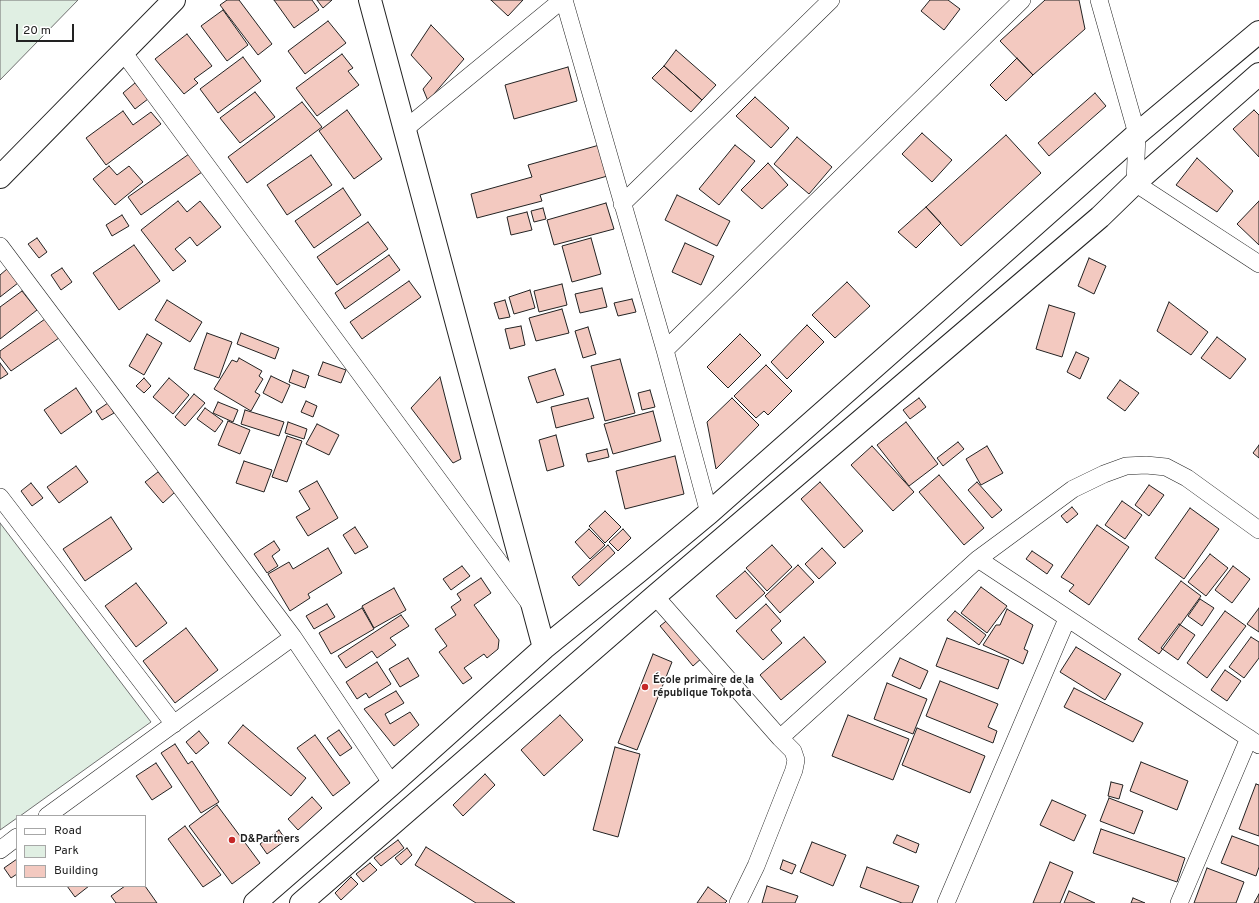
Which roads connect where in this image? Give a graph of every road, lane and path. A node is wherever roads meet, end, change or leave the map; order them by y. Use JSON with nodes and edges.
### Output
{"nodes":[{"id":1,"x":174,"y":0,"type":"edge"},
{"id":2,"x":370,"y":0,"type":"edge"},
{"id":3,"x":563,"y":0,"type":"edge"},
{"id":4,"x":831,"y":0,"type":"edge"},
{"id":5,"x":1022,"y":0,"type":"edge"},
{"id":6,"x":1099,"y":0,"type":"edge"},
{"id":7,"x":1259,"y":32,"type":"edge"},
{"id":8,"x":123,"y":52,"type":"junction"},
{"id":9,"x":1259,"y":74,"type":"edge"},
{"id":10,"x":405,"y":129,"type":"junction"},
{"id":11,"x":1137,"y":134,"type":"junction"},
{"id":12,"x":0,"y":177,"type":"edge"},
{"id":13,"x":1135,"y":183,"type":"junction"},
{"id":14,"x":622,"y":204,"type":"junction"},
{"id":15,"x":0,"y":246,"type":"edge"},
{"id":16,"x":1259,"y":264,"type":"edge"},
{"id":17,"x":665,"y":350,"type":"junction"},
{"id":18,"x":0,"y":497,"type":"edge"},
{"id":19,"x":709,"y":512,"type":"junction"},
{"id":20,"x":1259,"y":530,"type":"edge"},
{"id":21,"x":978,"y":559,"type":"junction"},
{"id":22,"x":655,"y":596,"type":"junction"},
{"id":23,"x":533,"y":609,"type":"junction"},
{"id":24,"x":1067,"y":619,"type":"junction"},
{"id":25,"x":293,"y":636,"type":"junction"},
{"id":26,"x":544,"y":648,"type":"junction"},
{"id":27,"x":174,"y":724,"type":"junction"},
{"id":28,"x":780,"y":738,"type":"junction"},
{"id":29,"x":1254,"y":742,"type":"edge"},
{"id":30,"x":392,"y":784,"type":"junction"},
{"id":31,"x":48,"y":815,"type":"edge"},
{"id":32,"x":16,"y":838,"type":"edge"},
{"id":33,"x":0,"y":850,"type":"edge"},
{"id":34,"x":255,"y":903,"type":"edge"},
{"id":35,"x":301,"y":903,"type":"edge"},
{"id":36,"x":738,"y":903,"type":"edge"},
{"id":37,"x":946,"y":903,"type":"edge"},
{"id":38,"x":1179,"y":903,"type":"edge"}],
"edges":[{"from":1,"to":8,"type":"street"},
{"from":2,"to":10,"type":"street"},
{"from":3,"to":10,"type":"street"},
{"from":3,"to":14,"type":"street"},
{"from":4,"to":14,"type":"street"},
{"from":5,"to":17,"type":"street"},
{"from":6,"to":11,"type":"street"},
{"from":7,"to":11,"type":"street"},
{"from":8,"to":12,"type":"street"},
{"from":8,"to":23,"type":"street"},
{"from":9,"to":13,"type":"street"},
{"from":10,"to":23,"type":"street"},
{"from":11,"to":13,"type":"street"},
{"from":11,"to":19,"type":"street"},
{"from":13,"to":16,"type":"street"},
{"from":13,"to":22,"type":"street"},
{"from":14,"to":17,"type":"street"},
{"from":15,"to":25,"type":"street"},
{"from":17,"to":19,"type":"street"},
{"from":18,"to":27,"type":"street"},
{"from":19,"to":26,"type":"street"},
{"from":20,"to":21,"type":"street"},
{"from":21,"to":24,"type":"street"},
{"from":21,"to":28,"type":"street"},
{"from":22,"to":28,"type":"street"},
{"from":22,"to":35,"type":"street"},
{"from":23,"to":26,"type":"street"},
{"from":24,"to":29,"type":"street"},
{"from":24,"to":37,"type":"street"},
{"from":25,"to":27,"type":"street"},
{"from":25,"to":30,"type":"street"},
{"from":26,"to":30,"type":"street"},
{"from":27,"to":31,"type":"street"},
{"from":28,"to":36,"type":"street"},
{"from":29,"to":38,"type":"street"},
{"from":30,"to":34,"type":"street"},
{"from":32,"to":33,"type":"street"}]}
